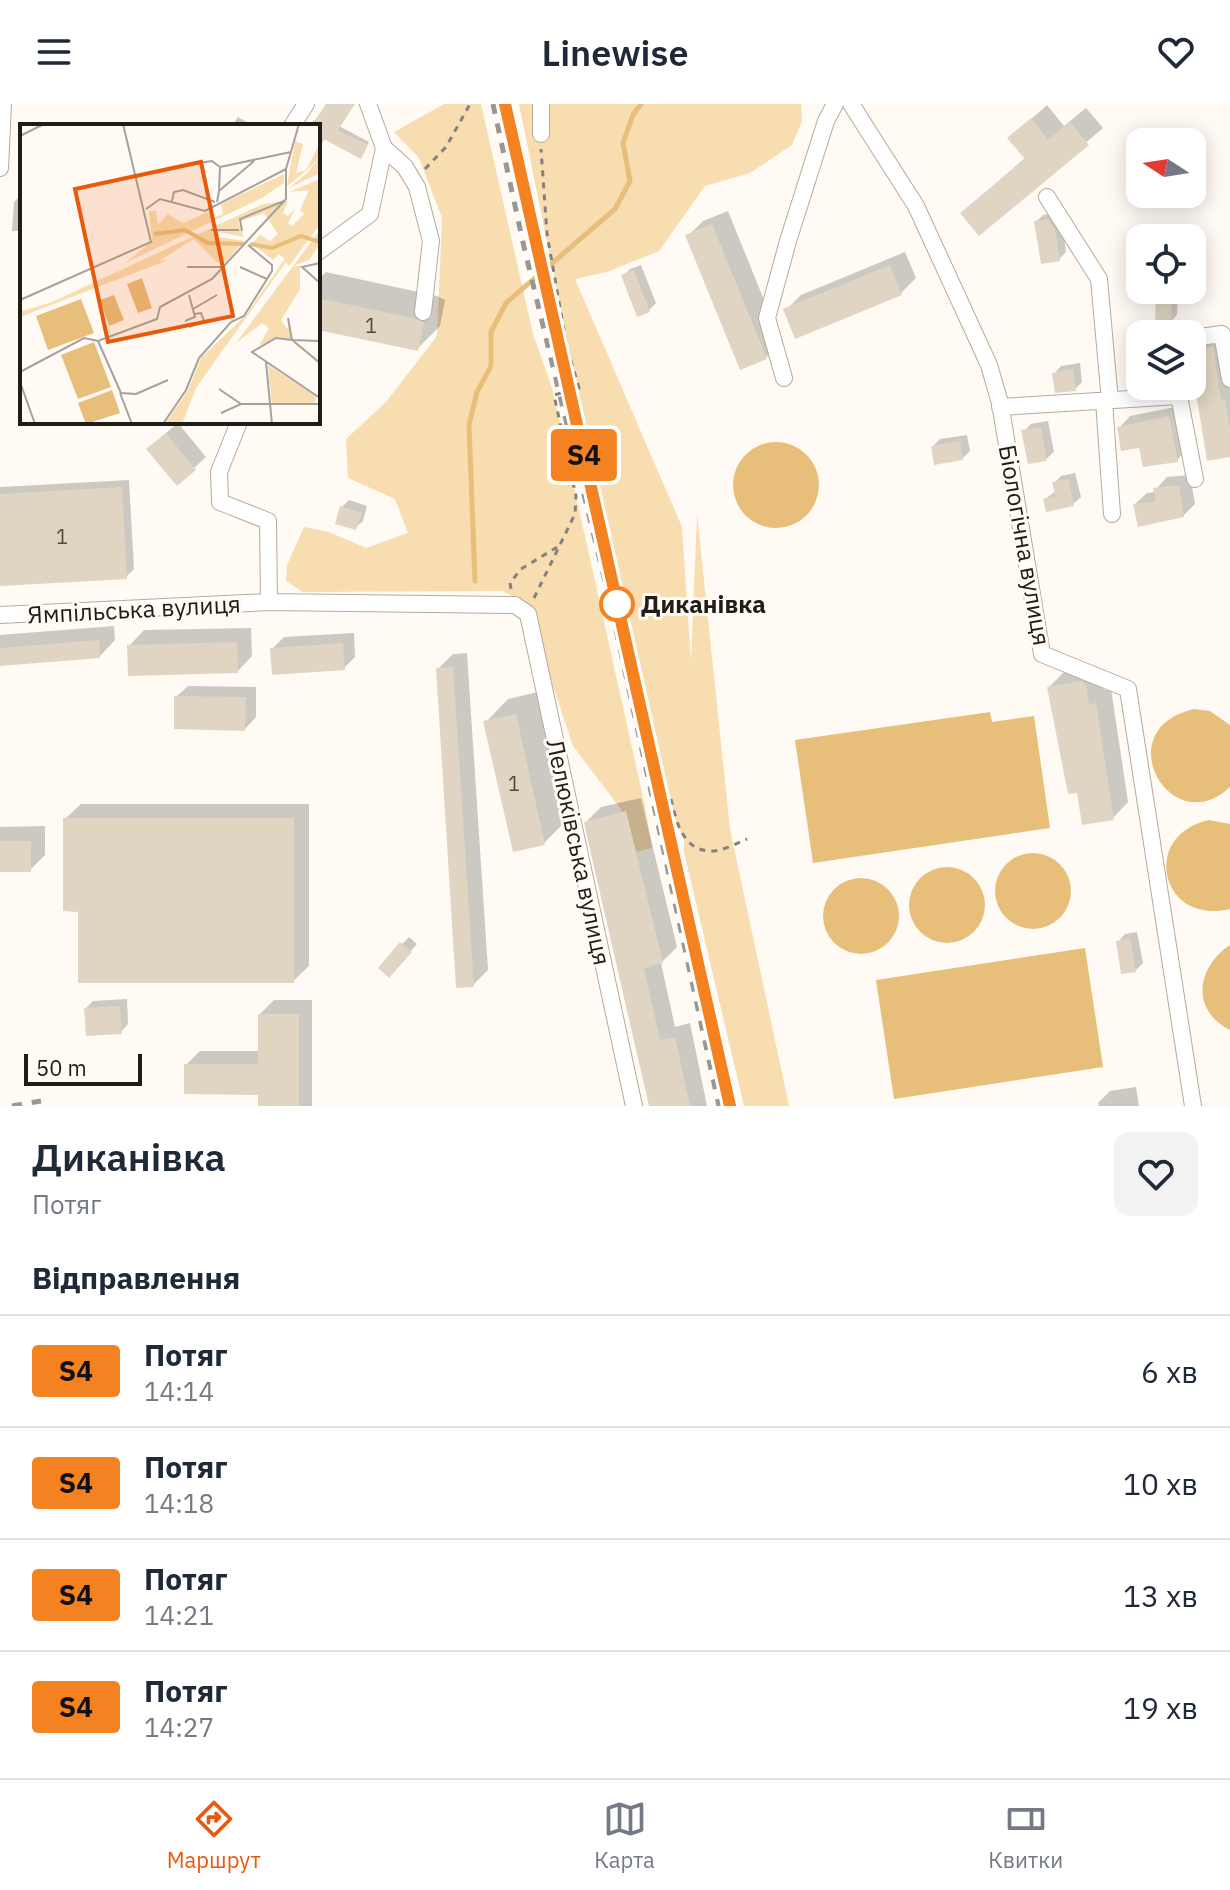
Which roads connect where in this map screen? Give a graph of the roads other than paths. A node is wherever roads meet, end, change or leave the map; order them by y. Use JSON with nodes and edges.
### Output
{"nodes":[{"id":1,"x":3,"y":104,"type":"edge"},
{"id":2,"x":306,"y":104,"type":"edge"},
{"id":3,"x":368,"y":104,"type":"edge"},
{"id":4,"x":541,"y":104,"type":"edge"},
{"id":5,"x":835,"y":104,"type":"edge"},
{"id":6,"x":851,"y":104,"type":"edge"},
{"id":7,"x":293,"y":124,"type":"edge"},
{"id":8,"x":541,"y":134,"type":"road end"},
{"id":9,"x":384,"y":148,"type":"junction"},
{"id":10,"x":0,"y":168,"type":"edge"},
{"id":11,"x":1047,"y":197,"type":"dead end"},
{"id":12,"x":320,"y":251,"type":"edge"},
{"id":13,"x":423,"y":312,"type":"dead end"},
{"id":14,"x":1206,"y":336,"type":"edge"},
{"id":15,"x":784,"y":378,"type":"dead end"},
{"id":16,"x":1230,"y":379,"type":"edge"},
{"id":17,"x":1126,"y":398,"type":"edge"},
{"id":18,"x":1180,"y":400,"type":"edge"},
{"id":19,"x":1107,"y":401,"type":"junction"},
{"id":20,"x":1000,"y":407,"type":"junction"},
{"id":21,"x":238,"y":424,"type":"edge"},
{"id":22,"x":1195,"y":479,"type":"dead end"},
{"id":23,"x":1112,"y":514,"type":"dead end"},
{"id":24,"x":269,"y":602,"type":"junction"},
{"id":25,"x":521,"y":609,"type":"joint"},
{"id":26,"x":0,"y":615,"type":"edge"},
{"id":27,"x":634,"y":1106,"type":"edge"},
{"id":28,"x":1193,"y":1106,"type":"edge"}],
"edges":[{"from":1,"to":10,"type":"street"},
{"from":2,"to":7,"type":"street"},
{"from":3,"to":9,"type":"street"},
{"from":4,"to":8,"type":"street"},
{"from":5,"to":15,"type":"street"},
{"from":6,"to":20,"type":"street","name":"Біологічна вулиця"},
{"from":9,"to":12,"type":"street"},
{"from":9,"to":13,"type":"street"},
{"from":11,"to":19,"type":"street"},
{"from":14,"to":16,"type":"street"},
{"from":17,"to":19,"type":"street"},
{"from":18,"to":22,"type":"street"},
{"from":19,"to":20,"type":"street"},
{"from":19,"to":23,"type":"street"},
{"from":20,"to":28,"type":"street","name":"Біологічна вулиця"},
{"from":21,"to":24,"type":"street","name":"Ямпільська вулиця"},
{"from":24,"to":25,"type":"street","name":"Ямпільська вулиця"},
{"from":24,"to":26,"type":"street","name":"Ямпільська вулиця"},
{"from":25,"to":27,"type":"street","name":"Лелюківська вулиця"}]}
